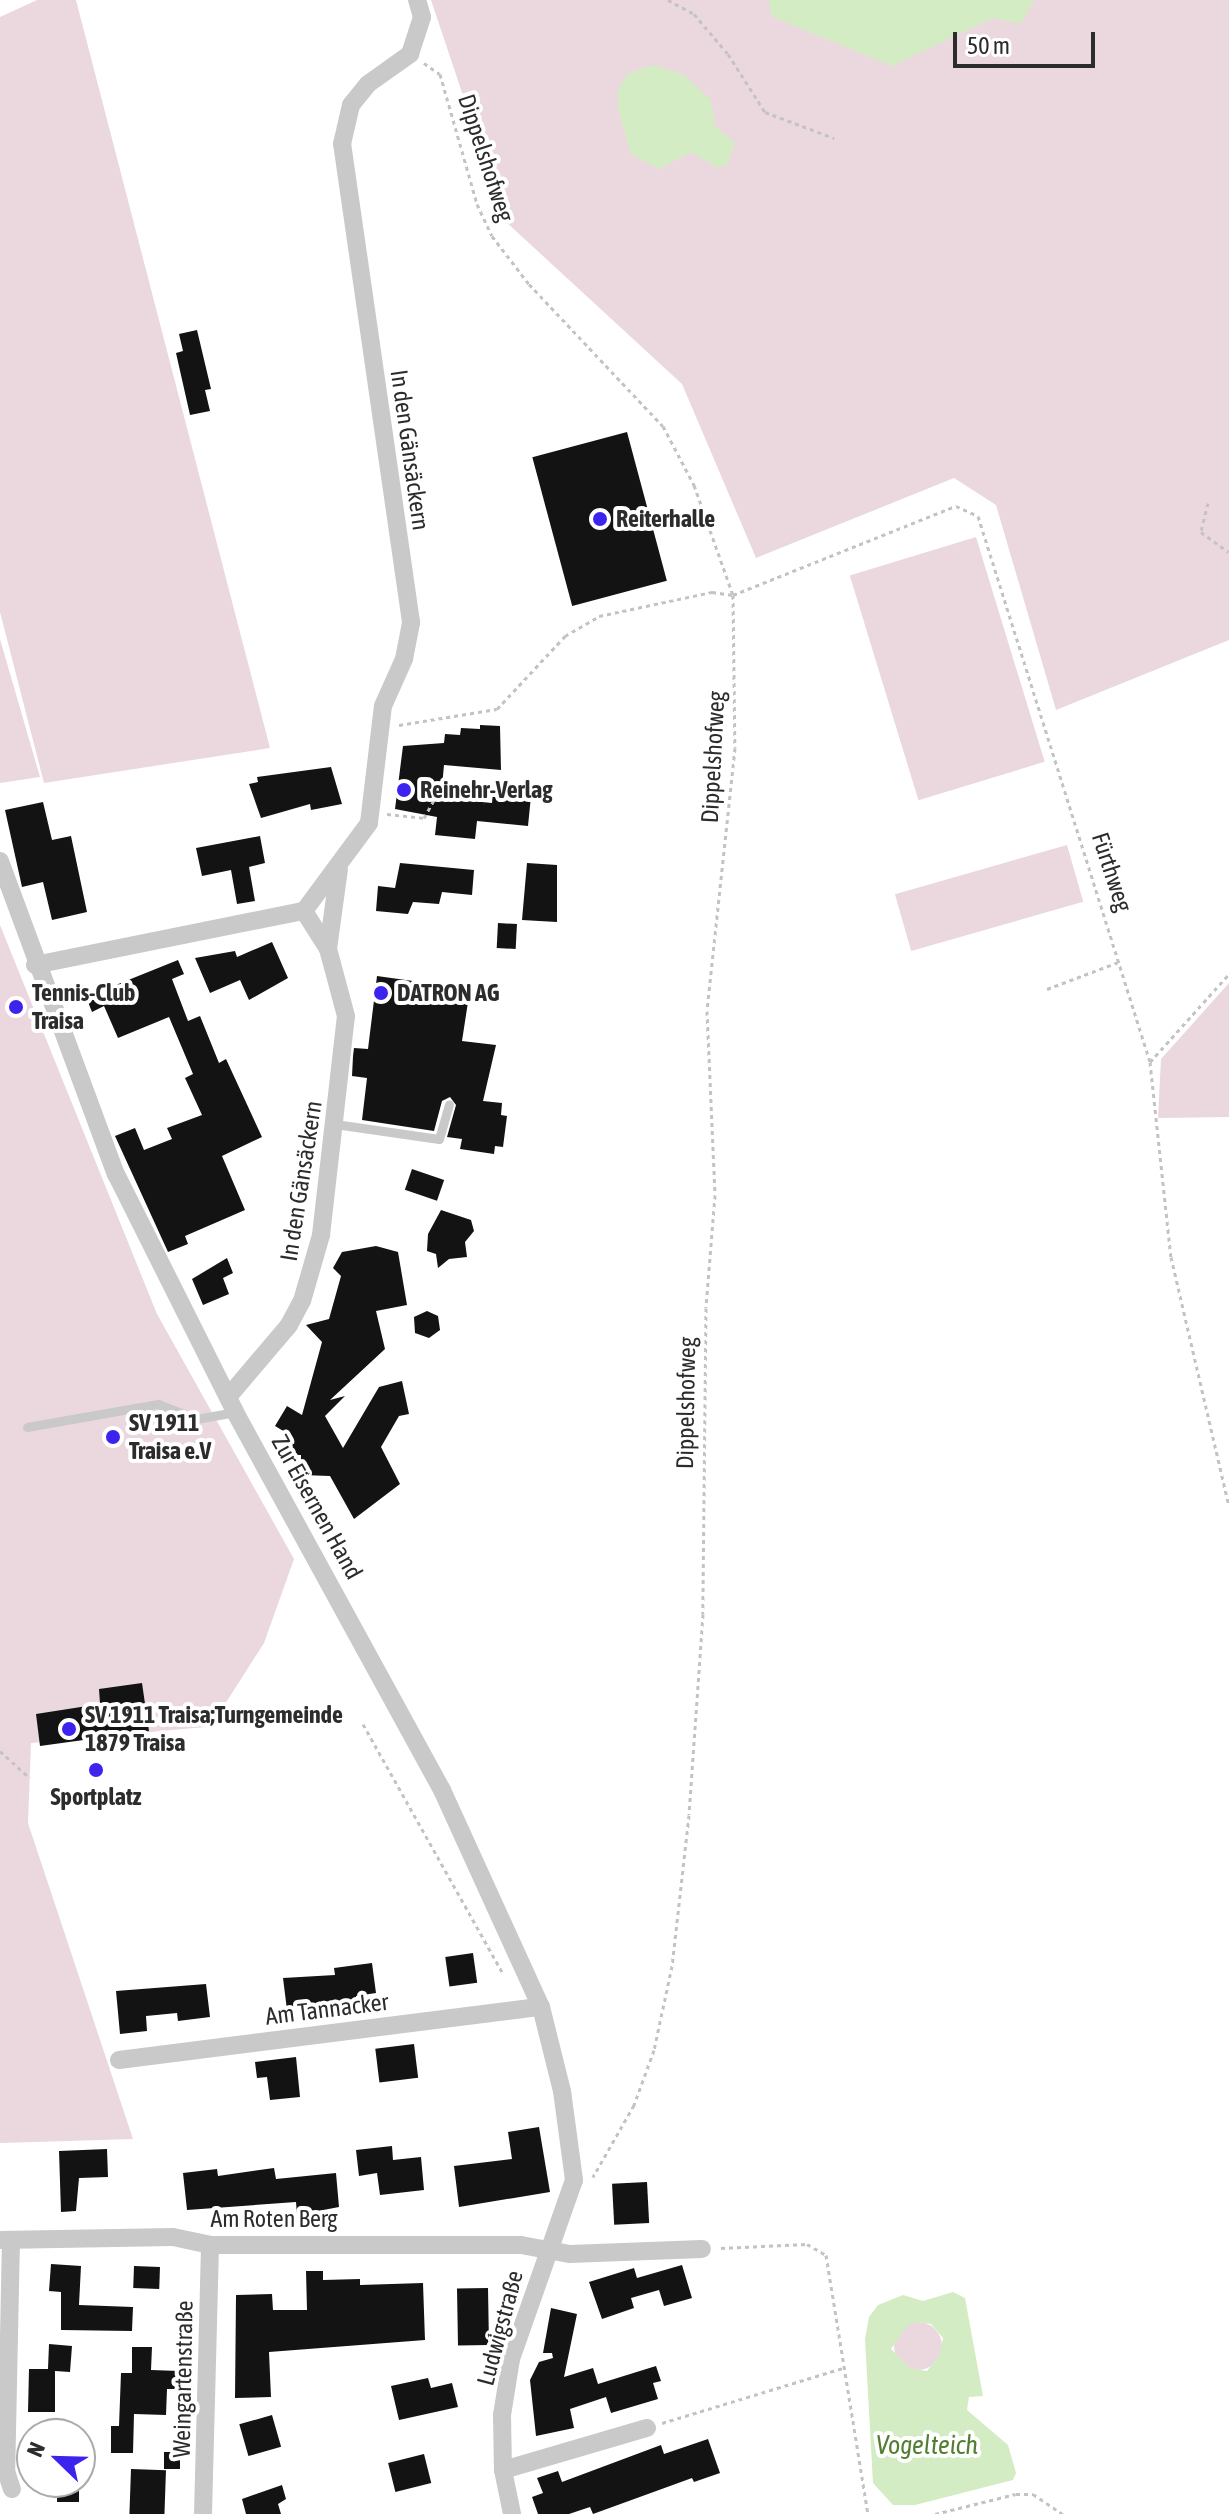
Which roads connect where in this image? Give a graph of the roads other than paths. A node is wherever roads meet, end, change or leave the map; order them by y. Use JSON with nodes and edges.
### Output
{"nodes":[{"id":1,"x":417,"y":0,"type":"edge"},
{"id":2,"x":0,"y":861,"type":"edge"},
{"id":3,"x":339,"y":866,"type":"junction"},
{"id":4,"x":304,"y":911,"type":"junction"},
{"id":5,"x":328,"y":949,"type":"junction"},
{"id":6,"x":35,"y":965,"type":"junction"},
{"id":7,"x":449,"y":1104,"type":"dead end"},
{"id":8,"x":335,"y":1124,"type":"junction"},
{"id":9,"x":231,"y":1404,"type":"junction"},
{"id":10,"x":27,"y":1427,"type":"dead end"},
{"id":11,"x":541,"y":2007,"type":"junction"},
{"id":12,"x":119,"y":2060,"type":"dead end"},
{"id":13,"x":574,"y":2180,"type":"joint"},
{"id":14,"x":6,"y":2240,"type":"edge"},
{"id":15,"x":210,"y":2245,"type":"junction"},
{"id":16,"x":702,"y":2249,"type":"road end"},
{"id":17,"x":547,"y":2250,"type":"junction"},
{"id":18,"x":647,"y":2428,"type":"road end"},
{"id":19,"x":503,"y":2470,"type":"junction"},
{"id":20,"x":12,"y":2489,"type":"dead end"},
{"id":21,"x":203,"y":2514,"type":"edge"},
{"id":22,"x":512,"y":2514,"type":"edge"}],
"edges":[{"from":1,"to":3,"type":"street","name":"In den Gänsäckern"},
{"from":2,"to":6,"type":"street","name":"Zur Eisernen Hand"},
{"from":3,"to":4,"type":"street","name":"In den Gänsäckern"},
{"from":3,"to":5,"type":"street","name":"In den Gänsäckern"},
{"from":4,"to":5,"type":"street","name":"In den Gänsäckern"},
{"from":4,"to":6,"type":"street"},
{"from":5,"to":8,"type":"street","name":"In den Gänsäckern"},
{"from":6,"to":9,"type":"street","name":"Zur Eisernen Hand"},
{"from":7,"to":8,"type":"lane"},
{"from":8,"to":9,"type":"street","name":"In den Gänsäckern"},
{"from":9,"to":10,"type":"lane"},
{"from":9,"to":11,"type":"street","name":"Zur Eisernen Hand"},
{"from":11,"to":12,"type":"street","name":"Am Tannacker"},
{"from":11,"to":13,"type":"street","name":"Zur Eisernen Hand"},
{"from":13,"to":17,"type":"street","name":"Ludwigstraße"},
{"from":14,"to":15,"type":"street","name":"Am Roten Berg"},
{"from":14,"to":20,"type":"street"},
{"from":15,"to":17,"type":"street","name":"Am Roten Berg"},
{"from":15,"to":21,"type":"street","name":"Weingartenstraße"},
{"from":16,"to":17,"type":"street","name":"Ludwigstraße"},
{"from":17,"to":19,"type":"street","name":"Ludwigstraße"},
{"from":18,"to":19,"type":"street"},
{"from":19,"to":22,"type":"street","name":"Ludwigstraße"}]}
